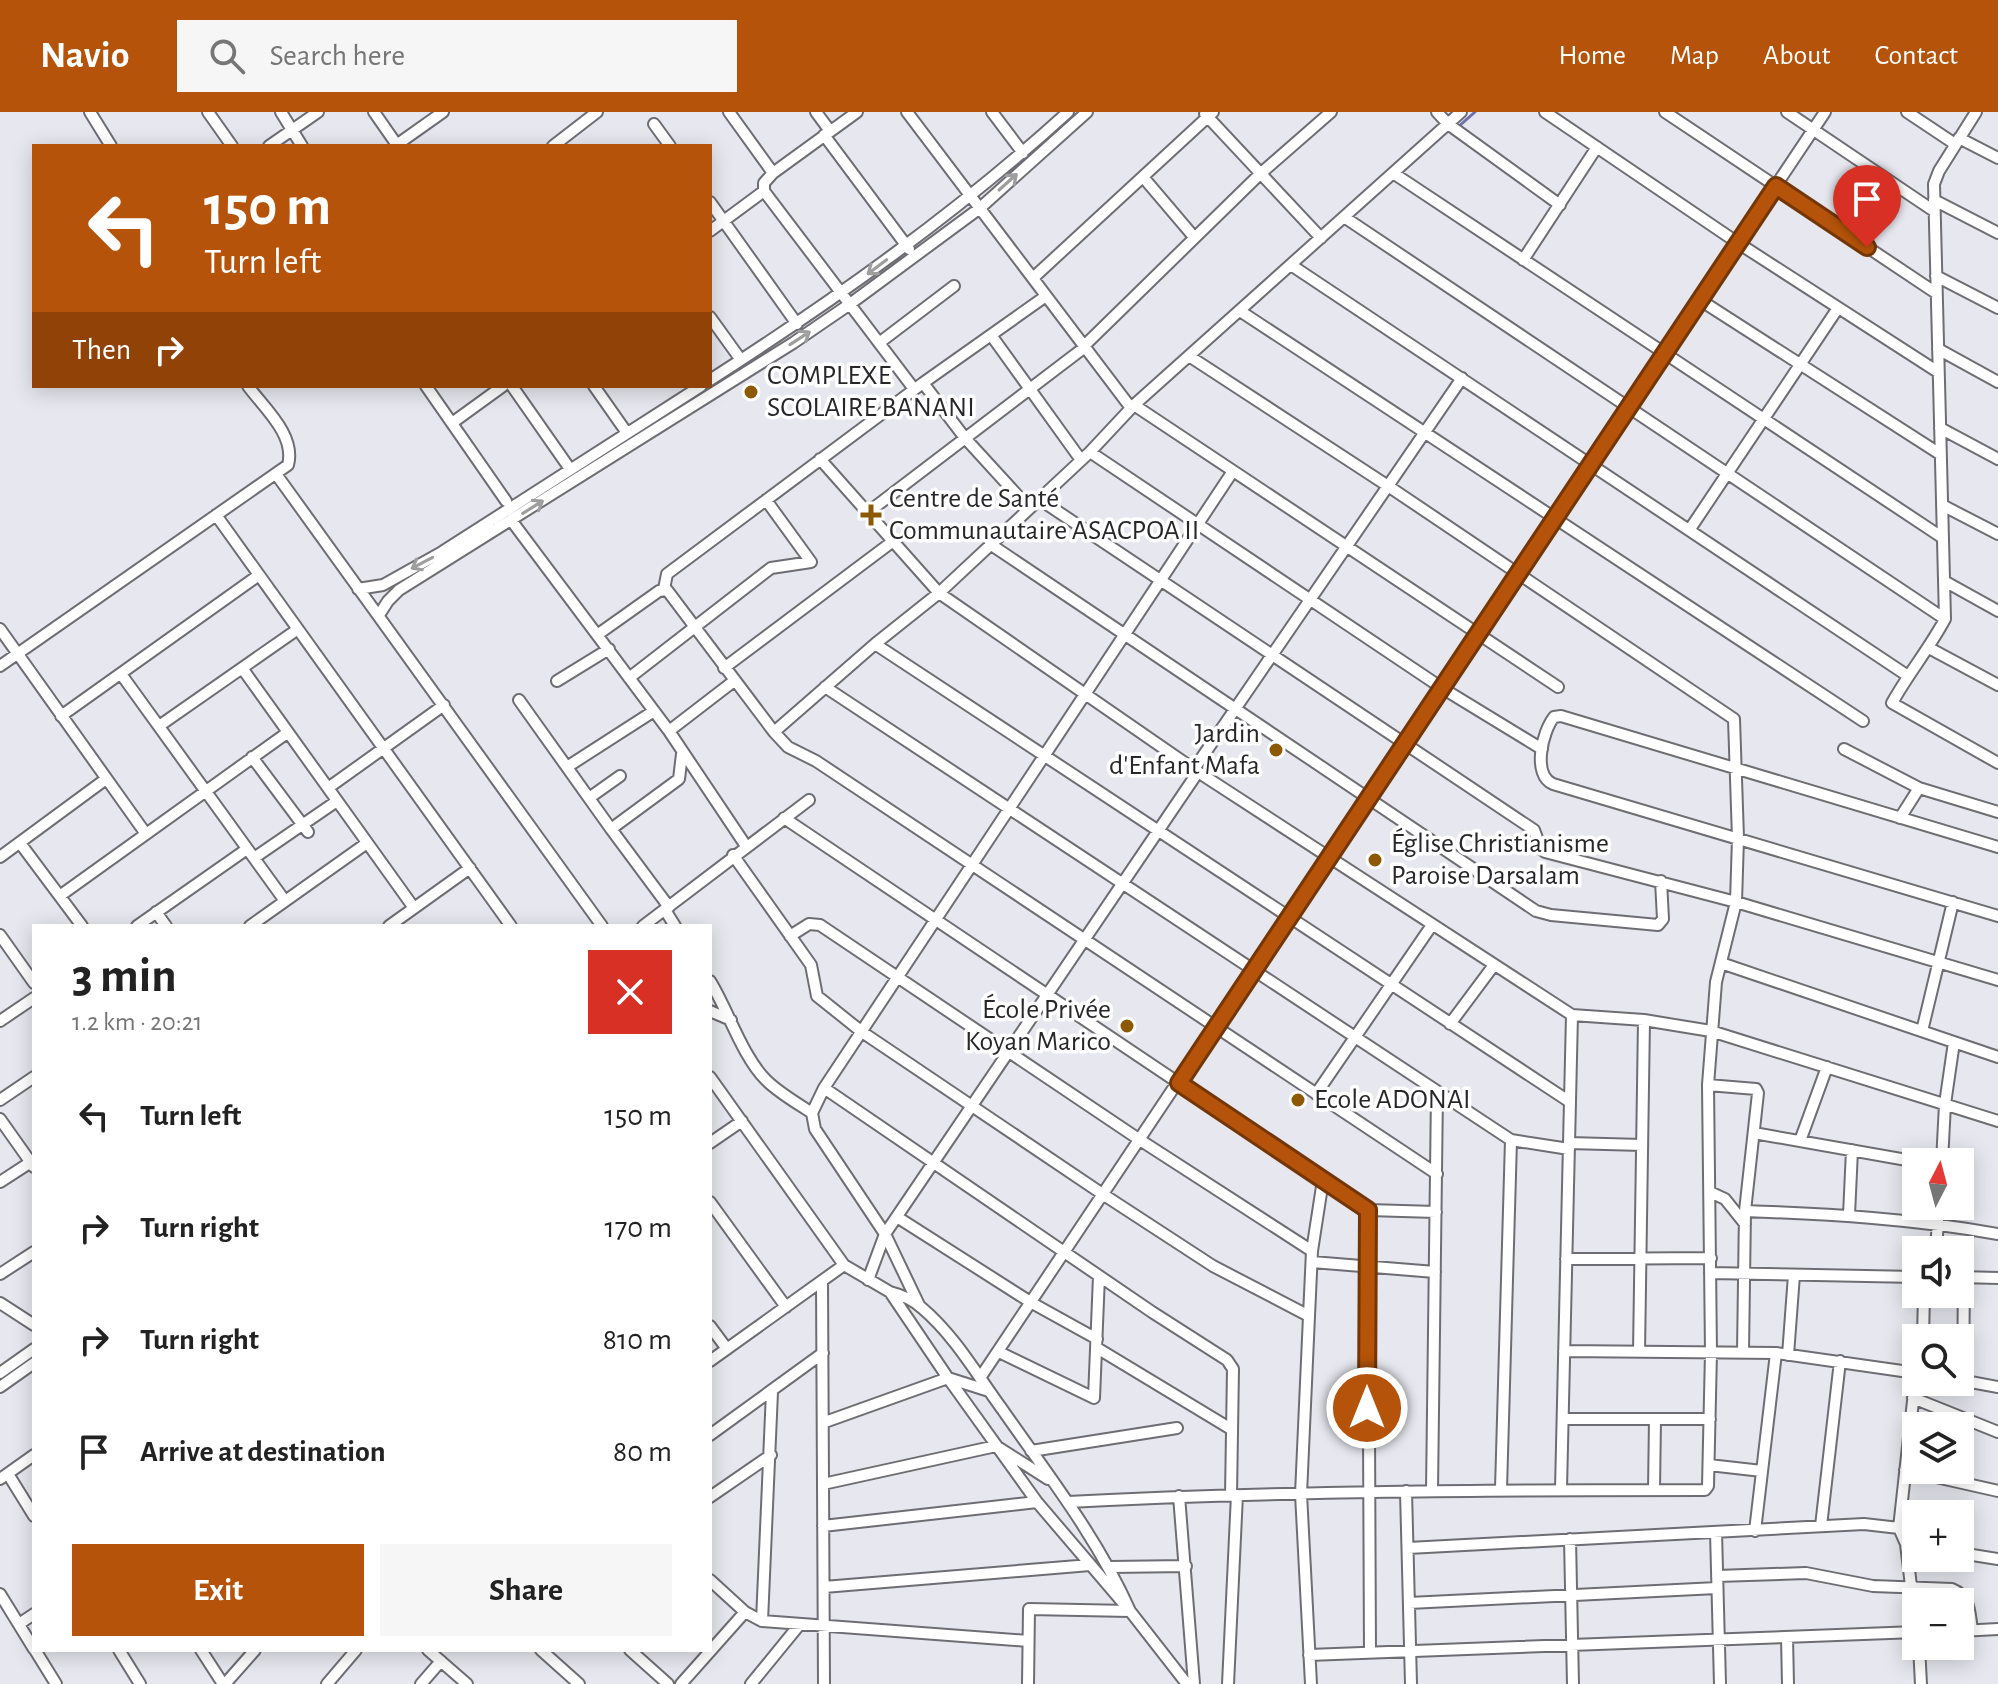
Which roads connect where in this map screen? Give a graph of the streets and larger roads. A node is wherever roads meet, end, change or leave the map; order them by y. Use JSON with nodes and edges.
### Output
{"nodes":[{"id":1,"x":90,"y":112,"type":"edge"},
{"id":2,"x":208,"y":112,"type":"edge"},
{"id":3,"x":281,"y":112,"type":"edge"},
{"id":4,"x":318,"y":112,"type":"edge"},
{"id":5,"x":374,"y":112,"type":"edge"},
{"id":6,"x":443,"y":112,"type":"edge"},
{"id":7,"x":597,"y":112,"type":"edge"},
{"id":8,"x":729,"y":112,"type":"edge"},
{"id":9,"x":816,"y":112,"type":"edge"},
{"id":10,"x":857,"y":112,"type":"edge"},
{"id":11,"x":907,"y":112,"type":"edge"},
{"id":12,"x":992,"y":112,"type":"edge"},
{"id":13,"x":1068,"y":112,"type":"edge"},
{"id":14,"x":1087,"y":112,"type":"edge"},
{"id":15,"x":1331,"y":112,"type":"edge"},
{"id":16,"x":1437,"y":112,"type":"edge"},
{"id":17,"x":1461,"y":112,"type":"edge"},
{"id":18,"x":1545,"y":112,"type":"edge"},
{"id":19,"x":1665,"y":112,"type":"edge"},
{"id":20,"x":1787,"y":112,"type":"edge"},
{"id":21,"x":1825,"y":112,"type":"edge"},
{"id":22,"x":1907,"y":112,"type":"edge"},
{"id":23,"x":1976,"y":112,"type":"edge"},
{"id":24,"x":1208,"y":114,"type":"edge"},
{"id":25,"x":654,"y":124,"type":"dead end"},
{"id":26,"x":1448,"y":124,"type":"junction"},
{"id":27,"x":292,"y":130,"type":"junction"},
{"id":28,"x":1813,"y":130,"type":"junction"},
{"id":29,"x":827,"y":133,"type":"junction"},
{"id":30,"x":1957,"y":141,"type":"junction"},
{"id":31,"x":110,"y":144,"type":"edge"},
{"id":32,"x":231,"y":144,"type":"edge"},
{"id":33,"x":272,"y":144,"type":"edge"},
{"id":34,"x":301,"y":144,"type":"edge"},
{"id":35,"x":395,"y":144,"type":"edge"},
{"id":36,"x":397,"y":144,"type":"edge"},
{"id":37,"x":556,"y":144,"type":"edge"},
{"id":38,"x":669,"y":144,"type":"edge"},
{"id":39,"x":1597,"y":147,"type":"junction"},
{"id":40,"x":1023,"y":153,"type":"junction"},
{"id":41,"x":1998,"y":158,"type":"edge"},
{"id":42,"x":773,"y":173,"type":"junction"},
{"id":43,"x":1393,"y":173,"type":"junction"},
{"id":44,"x":1260,"y":174,"type":"junction"},
{"id":45,"x":1143,"y":177,"type":"junction"},
{"id":46,"x":1776,"y":186,"type":"junction"},
{"id":47,"x":764,"y":191,"type":"junction"},
{"id":48,"x":971,"y":196,"type":"junction"},
{"id":49,"x":712,"y":205,"type":"edge"},
{"id":50,"x":1560,"y":205,"type":"junction"},
{"id":51,"x":1934,"y":205,"type":"junction"},
{"id":52,"x":980,"y":208,"type":"junction"},
{"id":53,"x":1344,"y":217,"type":"junction"},
{"id":54,"x":723,"y":221,"type":"junction"},
{"id":55,"x":712,"y":229,"type":"edge"},
{"id":56,"x":1998,"y":233,"type":"edge"},
{"id":57,"x":1194,"y":237,"type":"junction"},
{"id":58,"x":1321,"y":238,"type":"junction"},
{"id":59,"x":1738,"y":243,"type":"junction"},
{"id":60,"x":906,"y":246,"type":"junction"},
{"id":61,"x":914,"y":257,"type":"junction"},
{"id":62,"x":1523,"y":260,"type":"junction"},
{"id":63,"x":1291,"y":265,"type":"junction"},
{"id":64,"x":1936,"y":276,"type":"junction"},
{"id":65,"x":1033,"y":278,"type":"junction"},
{"id":66,"x":954,"y":286,"type":"dead end"},
{"id":67,"x":1936,"y":293,"type":"junction"},
{"id":68,"x":842,"y":294,"type":"junction"},
{"id":69,"x":1046,"y":296,"type":"junction"},
{"id":70,"x":1700,"y":300,"type":"junction"},
{"id":71,"x":850,"y":304,"type":"junction"},
{"id":72,"x":1838,"y":308,"type":"junction"},
{"id":73,"x":1998,"y":308,"type":"edge"},
{"id":74,"x":1240,"y":311,"type":"junction"},
{"id":75,"x":712,"y":320,"type":"edge"},
{"id":76,"x":797,"y":324,"type":"junction"},
{"id":77,"x":991,"y":335,"type":"junction"},
{"id":78,"x":879,"y":343,"type":"junction"},
{"id":79,"x":1084,"y":346,"type":"junction"},
{"id":80,"x":1938,"y":349,"type":"junction"},
{"id":81,"x":1664,"y":354,"type":"junction"},
{"id":82,"x":1189,"y":356,"type":"junction"},
{"id":83,"x":741,"y":360,"type":"junction"},
{"id":84,"x":1800,"y":364,"type":"junction"},
{"id":85,"x":1938,"y":372,"type":"junction"},
{"id":86,"x":1462,"y":378,"type":"junction"},
{"id":87,"x":712,"y":379,"type":"edge"},
{"id":88,"x":1998,"y":382,"type":"edge"},
{"id":89,"x":919,"y":386,"type":"junction"},
{"id":90,"x":249,"y":388,"type":"edge"},
{"id":91,"x":427,"y":388,"type":"edge"},
{"id":92,"x":500,"y":388,"type":"edge"},
{"id":93,"x":513,"y":388,"type":"edge"},
{"id":94,"x":595,"y":388,"type":"edge"},
{"id":95,"x":678,"y":388,"type":"edge"},
{"id":96,"x":698,"y":388,"type":"edge"},
{"id":97,"x":1030,"y":389,"type":"junction"},
{"id":98,"x":684,"y":396,"type":"junction"},
{"id":99,"x":1133,"y":407,"type":"junction"},
{"id":100,"x":1628,"y":408,"type":"junction"},
{"id":101,"x":1763,"y":420,"type":"junction"},
{"id":102,"x":452,"y":423,"type":"junction"},
{"id":103,"x":1940,"y":428,"type":"junction"},
{"id":104,"x":627,"y":433,"type":"junction"},
{"id":105,"x":1425,"y":433,"type":"junction"},
{"id":106,"x":965,"y":438,"type":"junction"},
{"id":107,"x":1090,"y":452,"type":"junction"},
{"id":108,"x":1940,"y":454,"type":"junction"},
{"id":109,"x":820,"y":459,"type":"junction"},
{"id":110,"x":1998,"y":459,"type":"edge"},
{"id":111,"x":1081,"y":460,"type":"junction"},
{"id":112,"x":1591,"y":463,"type":"junction"},
{"id":113,"x":570,"y":469,"type":"junction"},
{"id":114,"x":1233,"y":471,"type":"junction"},
{"id":115,"x":276,"y":474,"type":"junction"},
{"id":116,"x":1727,"y":474,"type":"junction"},
{"id":117,"x":1388,"y":486,"type":"junction"},
{"id":118,"x":1039,"y":499,"type":"junction"},
{"id":119,"x":766,"y":500,"type":"junction"},
{"id":120,"x":506,"y":501,"type":"dead end"},
{"id":121,"x":1942,"y":505,"type":"junction"},
{"id":122,"x":1029,"y":508,"type":"junction"},
{"id":123,"x":867,"y":513,"type":"junction"},
{"id":124,"x":216,"y":515,"type":"junction"},
{"id":125,"x":1555,"y":518,"type":"junction"},
{"id":126,"x":511,"y":520,"type":"junction"},
{"id":127,"x":1198,"y":524,"type":"junction"},
{"id":128,"x":1690,"y":529,"type":"junction"},
{"id":129,"x":1998,"y":534,"type":"edge"},
{"id":130,"x":1943,"y":538,"type":"junction"},
{"id":131,"x":892,"y":542,"type":"junction"},
{"id":132,"x":990,"y":544,"type":"junction"},
{"id":133,"x":1347,"y":546,"type":"junction"},
{"id":134,"x":1518,"y":574,"type":"junction"},
{"id":135,"x":259,"y":575,"type":"junction"},
{"id":136,"x":1161,"y":580,"type":"junction"},
{"id":137,"x":1946,"y":582,"type":"junction"},
{"id":138,"x":358,"y":589,"type":"junction"},
{"id":139,"x":664,"y":589,"type":"junction"},
{"id":140,"x":939,"y":593,"type":"junction"},
{"id":141,"x":1310,"y":600,"type":"junction"},
{"id":142,"x":1998,"y":611,"type":"edge"},
{"id":143,"x":379,"y":615,"type":"junction"},
{"id":144,"x":1945,"y":619,"type":"junction"},
{"id":145,"x":695,"y":627,"type":"junction"},
{"id":146,"x":0,"y":629,"type":"edge"},
{"id":147,"x":298,"y":629,"type":"junction"},
{"id":148,"x":1125,"y":634,"type":"junction"},
{"id":149,"x":1478,"y":634,"type":"junction"},
{"id":150,"x":597,"y":635,"type":"junction"},
{"id":151,"x":875,"y":644,"type":"junction"},
{"id":152,"x":1929,"y":648,"type":"junction"},
{"id":153,"x":609,"y":649,"type":"junction"},
{"id":154,"x":17,"y":654,"type":"junction"},
{"id":155,"x":1273,"y":655,"type":"junction"},
{"id":156,"x":0,"y":666,"type":"edge"},
{"id":157,"x":242,"y":668,"type":"junction"},
{"id":158,"x":724,"y":668,"type":"junction"},
{"id":159,"x":121,"y":674,"type":"junction"},
{"id":160,"x":1908,"y":676,"type":"junction"},
{"id":161,"x":629,"y":678,"type":"junction"},
{"id":162,"x":557,"y":681,"type":"dead end"},
{"id":163,"x":734,"y":681,"type":"junction"},
{"id":164,"x":1998,"y":685,"type":"edge"},
{"id":165,"x":825,"y":687,"type":"junction"},
{"id":166,"x":1558,"y":687,"type":"dead end"},
{"id":167,"x":1442,"y":688,"type":"junction"},
{"id":168,"x":1086,"y":694,"type":"junction"},
{"id":169,"x":519,"y":700,"type":"dead end"},
{"id":170,"x":444,"y":705,"type":"junction"},
{"id":171,"x":1236,"y":709,"type":"junction"},
{"id":172,"x":654,"y":711,"type":"junction"},
{"id":173,"x":61,"y":716,"type":"junction"},
{"id":174,"x":1863,"y":721,"type":"dead end"},
{"id":175,"x":159,"y":726,"type":"junction"},
{"id":176,"x":669,"y":731,"type":"junction"},
{"id":177,"x":774,"y":732,"type":"junction"},
{"id":178,"x":287,"y":733,"type":"junction"},
{"id":179,"x":1405,"y":743,"type":"junction"},
{"id":180,"x":383,"y":748,"type":"junction"},
{"id":181,"x":1542,"y":749,"type":"junction"},
{"id":182,"x":1844,"y":749,"type":"dead end"},
{"id":183,"x":682,"y":752,"type":"junction"},
{"id":184,"x":1045,"y":756,"type":"junction"},
{"id":185,"x":252,"y":757,"type":"junction"},
{"id":186,"x":1998,"y":763,"type":"edge"},
{"id":187,"x":567,"y":767,"type":"junction"},
{"id":188,"x":1735,"y":769,"type":"junction"},
{"id":189,"x":1196,"y":770,"type":"junction"},
{"id":190,"x":620,"y":776,"type":"dead end"},
{"id":191,"x":106,"y":779,"type":"junction"},
{"id":192,"x":328,"y":788,"type":"junction"},
{"id":193,"x":1919,"y":788,"type":"junction"},
{"id":194,"x":205,"y":790,"type":"junction"},
{"id":195,"x":589,"y":798,"type":"junction"},
{"id":196,"x":1368,"y":798,"type":"junction"},
{"id":197,"x":809,"y":800,"type":"dead end"},
{"id":198,"x":337,"y":801,"type":"junction"},
{"id":199,"x":1009,"y":809,"type":"junction"},
{"id":200,"x":1998,"y":812,"type":"edge"},
{"id":201,"x":784,"y":818,"type":"junction"},
{"id":202,"x":1900,"y":818,"type":"junction"},
{"id":203,"x":305,"y":828,"type":"junction"},
{"id":204,"x":611,"y":829,"type":"junction"},
{"id":205,"x":1158,"y":831,"type":"junction"},
{"id":206,"x":146,"y":834,"type":"junction"},
{"id":207,"x":1738,"y":838,"type":"junction"},
{"id":208,"x":20,"y":843,"type":"junction"},
{"id":209,"x":367,"y":843,"type":"junction"},
{"id":210,"x":746,"y":846,"type":"junction"},
{"id":211,"x":1998,"y":847,"type":"edge"},
{"id":212,"x":251,"y":853,"type":"junction"},
{"id":213,"x":733,"y":855,"type":"junction"},
{"id":214,"x":0,"y":857,"type":"edge"},
{"id":215,"x":1329,"y":857,"type":"junction"},
{"id":216,"x":972,"y":865,"type":"junction"},
{"id":217,"x":470,"y":868,"type":"junction"},
{"id":218,"x":1661,"y":881,"type":"junction"},
{"id":219,"x":1122,"y":884,"type":"junction"},
{"id":220,"x":61,"y":895,"type":"junction"},
{"id":221,"x":285,"y":901,"type":"junction"},
{"id":222,"x":1736,"y":902,"type":"junction"},
{"id":223,"x":1953,"y":902,"type":"junction"},
{"id":224,"x":414,"y":908,"type":"junction"},
{"id":225,"x":667,"y":908,"type":"junction"},
{"id":226,"x":156,"y":912,"type":"junction"},
{"id":227,"x":1998,"y":916,"type":"edge"},
{"id":228,"x":1289,"y":917,"type":"junction"},
{"id":229,"x":936,"y":920,"type":"junction"},
{"id":230,"x":81,"y":924,"type":"edge"},
{"id":231,"x":140,"y":924,"type":"edge"},
{"id":232,"x":165,"y":924,"type":"edge"},
{"id":233,"x":253,"y":924,"type":"edge"},
{"id":234,"x":392,"y":924,"type":"edge"},
{"id":235,"x":507,"y":924,"type":"edge"},
{"id":236,"x":601,"y":924,"type":"edge"},
{"id":237,"x":646,"y":924,"type":"edge"},
{"id":238,"x":674,"y":924,"type":"edge"},
{"id":239,"x":1432,"y":925,"type":"junction"},
{"id":240,"x":0,"y":935,"type":"edge"},
{"id":241,"x":790,"y":936,"type":"junction"},
{"id":242,"x":1084,"y":939,"type":"junction"},
{"id":243,"x":1721,"y":963,"type":"junction"},
{"id":244,"x":1939,"y":963,"type":"junction"},
{"id":245,"x":1494,"y":965,"type":"junction"},
{"id":246,"x":1253,"y":971,"type":"junction"},
{"id":247,"x":897,"y":978,"type":"junction"},
{"id":248,"x":32,"y":980,"type":"edge"},
{"id":249,"x":1998,"y":980,"type":"edge"},
{"id":250,"x":712,"y":985,"type":"edge"},
{"id":251,"x":1391,"y":985,"type":"junction"},
{"id":252,"x":1047,"y":994,"type":"junction"},
{"id":253,"x":32,"y":999,"type":"edge"},
{"id":254,"x":712,"y":1012,"type":"edge"},
{"id":255,"x":1572,"y":1015,"type":"junction"},
{"id":256,"x":731,"y":1020,"type":"junction"},
{"id":257,"x":1644,"y":1020,"type":"junction"},
{"id":258,"x":0,"y":1021,"type":"edge"},
{"id":259,"x":1450,"y":1024,"type":"junction"},
{"id":260,"x":1216,"y":1027,"type":"junction"},
{"id":261,"x":1711,"y":1031,"type":"junction"},
{"id":262,"x":1922,"y":1031,"type":"junction"},
{"id":263,"x":862,"y":1032,"type":"junction"},
{"id":264,"x":1354,"y":1038,"type":"junction"},
{"id":265,"x":1954,"y":1042,"type":"junction"},
{"id":266,"x":1008,"y":1052,"type":"junction"},
{"id":267,"x":1998,"y":1057,"type":"edge"},
{"id":268,"x":1827,"y":1067,"type":"junction"},
{"id":269,"x":32,"y":1078,"type":"edge"},
{"id":270,"x":712,"y":1080,"type":"edge"},
{"id":271,"x":1179,"y":1083,"type":"junction"},
{"id":272,"x":1708,"y":1085,"type":"junction"},
{"id":273,"x":824,"y":1088,"type":"junction"},
{"id":274,"x":1437,"y":1092,"type":"junction"},
{"id":275,"x":1316,"y":1094,"type":"junction"},
{"id":276,"x":0,"y":1100,"type":"edge"},
{"id":277,"x":1570,"y":1102,"type":"junction"},
{"id":278,"x":1945,"y":1104,"type":"junction"},
{"id":279,"x":971,"y":1106,"type":"junction"},
{"id":280,"x":812,"y":1113,"type":"junction"},
{"id":281,"x":0,"y":1119,"type":"edge"},
{"id":282,"x":742,"y":1121,"type":"junction"},
{"id":283,"x":1998,"y":1121,"type":"edge"},
{"id":284,"x":1754,"y":1133,"type":"junction"},
{"id":285,"x":1140,"y":1140,"type":"junction"},
{"id":286,"x":1511,"y":1140,"type":"junction"},
{"id":287,"x":1800,"y":1141,"type":"junction"},
{"id":288,"x":712,"y":1142,"type":"edge"},
{"id":289,"x":1642,"y":1145,"type":"junction"},
{"id":290,"x":1569,"y":1146,"type":"junction"},
{"id":291,"x":1943,"y":1148,"type":"edge"},
{"id":292,"x":1852,"y":1150,"type":"junction"},
{"id":293,"x":1902,"y":1159,"type":"edge"},
{"id":294,"x":32,"y":1162,"type":"edge"},
{"id":295,"x":933,"y":1163,"type":"junction"},
{"id":296,"x":32,"y":1164,"type":"edge"},
{"id":297,"x":1437,"y":1174,"type":"junction"},
{"id":298,"x":1323,"y":1180,"type":"junction"},
{"id":299,"x":0,"y":1182,"type":"edge"},
{"id":300,"x":1710,"y":1192,"type":"junction"},
{"id":301,"x":1104,"y":1195,"type":"junction"},
{"id":302,"x":712,"y":1205,"type":"edge"},
{"id":303,"x":1368,"y":1210,"type":"junction"},
{"id":304,"x":1745,"y":1211,"type":"junction"},
{"id":305,"x":1436,"y":1212,"type":"junction"},
{"id":306,"x":1849,"y":1215,"type":"junction"},
{"id":307,"x":897,"y":1217,"type":"junction"},
{"id":308,"x":1938,"y":1220,"type":"edge"},
{"id":309,"x":1938,"y":1223,"type":"junction"},
{"id":310,"x":1745,"y":1224,"type":"junction"},
{"id":311,"x":885,"y":1234,"type":"junction"},
{"id":312,"x":1998,"y":1234,"type":"edge"},
{"id":313,"x":1937,"y":1236,"type":"edge"},
{"id":314,"x":32,"y":1253,"type":"edge"},
{"id":315,"x":1065,"y":1253,"type":"junction"},
{"id":316,"x":1312,"y":1256,"type":"junction"},
{"id":317,"x":1711,"y":1258,"type":"junction"},
{"id":318,"x":1566,"y":1259,"type":"junction"},
{"id":319,"x":1641,"y":1259,"type":"junction"},
{"id":320,"x":844,"y":1265,"type":"junction"},
{"id":321,"x":1367,"y":1268,"type":"junction"},
{"id":322,"x":1435,"y":1272,"type":"junction"},
{"id":323,"x":1710,"y":1273,"type":"junction"},
{"id":324,"x":1746,"y":1273,"type":"junction"},
{"id":325,"x":0,"y":1274,"type":"edge"},
{"id":326,"x":1794,"y":1275,"type":"junction"},
{"id":327,"x":1099,"y":1276,"type":"junction"},
{"id":328,"x":1902,"y":1277,"type":"edge"},
{"id":329,"x":1974,"y":1277,"type":"edge"},
{"id":330,"x":1998,"y":1278,"type":"edge"},
{"id":331,"x":868,"y":1280,"type":"junction"},
{"id":332,"x":822,"y":1281,"type":"junction"},
{"id":333,"x":890,"y":1292,"type":"junction"},
{"id":334,"x":0,"y":1303,"type":"edge"},
{"id":335,"x":1032,"y":1303,"type":"junction"},
{"id":336,"x":919,"y":1305,"type":"junction"},
{"id":337,"x":786,"y":1307,"type":"junction"},
{"id":338,"x":1309,"y":1316,"type":"junction"},
{"id":339,"x":32,"y":1324,"type":"edge"},
{"id":340,"x":712,"y":1329,"type":"edge"},
{"id":341,"x":1097,"y":1343,"type":"junction"},
{"id":342,"x":727,"y":1349,"type":"junction"},
{"id":343,"x":32,"y":1350,"type":"edge"},
{"id":344,"x":1564,"y":1351,"type":"junction"},
{"id":345,"x":999,"y":1352,"type":"junction"},
{"id":346,"x":1639,"y":1352,"type":"junction"},
{"id":347,"x":1711,"y":1352,"type":"junction"},
{"id":348,"x":1743,"y":1352,"type":"junction"},
{"id":349,"x":823,"y":1353,"type":"junction"},
{"id":350,"x":1782,"y":1354,"type":"junction"},
{"id":351,"x":712,"y":1360,"type":"edge"},
{"id":352,"x":1840,"y":1361,"type":"junction"},
{"id":353,"x":32,"y":1364,"type":"edge"},
{"id":354,"x":1902,"y":1372,"type":"edge"},
{"id":355,"x":0,"y":1373,"type":"edge"},
{"id":356,"x":948,"y":1378,"type":"junction"},
{"id":357,"x":980,"y":1378,"type":"junction"},
{"id":358,"x":1974,"y":1383,"type":"edge"},
{"id":359,"x":0,"y":1387,"type":"edge"},
{"id":360,"x":1998,"y":1387,"type":"edge"},
{"id":361,"x":989,"y":1391,"type":"junction"},
{"id":362,"x":772,"y":1392,"type":"junction"},
{"id":363,"x":1913,"y":1398,"type":"joint"},
{"id":364,"x":1911,"y":1412,"type":"edge"},
{"id":365,"x":1563,"y":1419,"type":"junction"},
{"id":366,"x":1655,"y":1419,"type":"junction"},
{"id":367,"x":1710,"y":1419,"type":"junction"},
{"id":368,"x":825,"y":1422,"type":"junction"},
{"id":369,"x":1177,"y":1428,"type":"dead end"},
{"id":370,"x":1231,"y":1429,"type":"junction"},
{"id":371,"x":1998,"y":1432,"type":"edge"},
{"id":372,"x":712,"y":1434,"type":"edge"},
{"id":373,"x":996,"y":1446,"type":"junction"},
{"id":374,"x":1031,"y":1451,"type":"junction"},
{"id":375,"x":771,"y":1455,"type":"junction"},
{"id":376,"x":32,"y":1456,"type":"edge"},
{"id":377,"x":1709,"y":1465,"type":"junction"},
{"id":378,"x":1762,"y":1471,"type":"junction"},
{"id":379,"x":4,"y":1476,"type":"edge"},
{"id":380,"x":1054,"y":1483,"type":"junction"},
{"id":381,"x":823,"y":1484,"type":"junction"},
{"id":382,"x":1904,"y":1484,"type":"edge"},
{"id":383,"x":1967,"y":1484,"type":"edge"},
{"id":384,"x":1501,"y":1489,"type":"junction"},
{"id":385,"x":1561,"y":1489,"type":"junction"},
{"id":386,"x":1654,"y":1490,"type":"junction"},
{"id":387,"x":1406,"y":1491,"type":"junction"},
{"id":388,"x":1432,"y":1491,"type":"junction"},
{"id":389,"x":1998,"y":1491,"type":"edge"},
{"id":390,"x":1368,"y":1492,"type":"junction"},
{"id":391,"x":1301,"y":1494,"type":"junction"},
{"id":392,"x":1234,"y":1495,"type":"junction"},
{"id":393,"x":712,"y":1496,"type":"edge"},
{"id":394,"x":1179,"y":1496,"type":"junction"},
{"id":395,"x":1037,"y":1502,"type":"junction"},
{"id":396,"x":1068,"y":1502,"type":"junction"},
{"id":397,"x":32,"y":1513,"type":"edge"},
{"id":398,"x":823,"y":1526,"type":"junction"},
{"id":399,"x":1821,"y":1526,"type":"junction"},
{"id":400,"x":1899,"y":1528,"type":"junction"},
{"id":401,"x":1755,"y":1531,"type":"junction"},
{"id":402,"x":1716,"y":1532,"type":"junction"},
{"id":403,"x":1902,"y":1532,"type":"edge"},
{"id":404,"x":1570,"y":1539,"type":"junction"},
{"id":405,"x":1408,"y":1548,"type":"junction"},
{"id":406,"x":1974,"y":1555,"type":"edge"},
{"id":407,"x":1998,"y":1559,"type":"edge"},
{"id":408,"x":1090,"y":1565,"type":"junction"},
{"id":409,"x":1186,"y":1566,"type":"junction"},
{"id":410,"x":1110,"y":1567,"type":"junction"},
{"id":411,"x":1911,"y":1572,"type":"edge"},
{"id":412,"x":1717,"y":1576,"type":"junction"},
{"id":413,"x":712,"y":1582,"type":"edge"},
{"id":414,"x":1911,"y":1586,"type":"junction"},
{"id":415,"x":824,"y":1587,"type":"junction"},
{"id":416,"x":1717,"y":1588,"type":"junction"},
{"id":417,"x":1938,"y":1588,"type":"edge"},
{"id":418,"x":0,"y":1594,"type":"edge"},
{"id":419,"x":1572,"y":1595,"type":"junction"},
{"id":420,"x":1409,"y":1603,"type":"junction"},
{"id":421,"x":1130,"y":1611,"type":"junction"},
{"id":422,"x":745,"y":1612,"type":"junction"},
{"id":423,"x":32,"y":1615,"type":"edge"},
{"id":424,"x":762,"y":1621,"type":"junction"},
{"id":425,"x":19,"y":1624,"type":"junction"},
{"id":426,"x":800,"y":1624,"type":"junction"},
{"id":427,"x":824,"y":1626,"type":"junction"},
{"id":428,"x":1998,"y":1629,"type":"edge"},
{"id":429,"x":1974,"y":1630,"type":"edge"},
{"id":430,"x":1902,"y":1633,"type":"edge"},
{"id":431,"x":1787,"y":1637,"type":"junction"},
{"id":432,"x":1719,"y":1640,"type":"junction"},
{"id":433,"x":1028,"y":1641,"type":"junction"},
{"id":434,"x":1573,"y":1645,"type":"junction"},
{"id":435,"x":32,"y":1647,"type":"edge"},
{"id":436,"x":712,"y":1649,"type":"edge"},
{"id":437,"x":35,"y":1652,"type":"edge"},
{"id":438,"x":120,"y":1652,"type":"edge"},
{"id":439,"x":202,"y":1652,"type":"edge"},
{"id":440,"x":253,"y":1652,"type":"edge"},
{"id":441,"x":354,"y":1652,"type":"edge"},
{"id":442,"x":430,"y":1652,"type":"edge"},
{"id":443,"x":543,"y":1652,"type":"edge"},
{"id":444,"x":632,"y":1652,"type":"edge"},
{"id":445,"x":709,"y":1652,"type":"edge"},
{"id":446,"x":1410,"y":1652,"type":"junction"},
{"id":447,"x":1370,"y":1653,"type":"junction"},
{"id":448,"x":1309,"y":1655,"type":"junction"},
{"id":449,"x":1920,"y":1660,"type":"edge"},
{"id":450,"x":441,"y":1661,"type":"junction"},
{"id":451,"x":51,"y":1682,"type":"edge"},
{"id":452,"x":140,"y":1684,"type":"edge"},
{"id":453,"x":224,"y":1684,"type":"edge"},
{"id":454,"x":327,"y":1684,"type":"edge"},
{"id":455,"x":421,"y":1684,"type":"edge"},
{"id":456,"x":467,"y":1684,"type":"edge"},
{"id":457,"x":579,"y":1684,"type":"edge"},
{"id":458,"x":668,"y":1684,"type":"edge"},
{"id":459,"x":681,"y":1684,"type":"edge"},
{"id":460,"x":751,"y":1684,"type":"edge"},
{"id":461,"x":824,"y":1684,"type":"edge"},
{"id":462,"x":1028,"y":1684,"type":"edge"},
{"id":463,"x":1187,"y":1684,"type":"edge"},
{"id":464,"x":1194,"y":1684,"type":"edge"},
{"id":465,"x":1228,"y":1684,"type":"edge"},
{"id":466,"x":1311,"y":1684,"type":"edge"},
{"id":467,"x":1411,"y":1684,"type":"edge"},
{"id":468,"x":1573,"y":1684,"type":"edge"},
{"id":469,"x":1720,"y":1684,"type":"edge"},
{"id":470,"x":1788,"y":1684,"type":"edge"},
{"id":471,"x":1921,"y":1684,"type":"edge"}],
"edges":[{"from":1,"to":31,"type":"street"},
{"from":2,"to":32,"type":"street"},
{"from":3,"to":27,"type":"street"},
{"from":4,"to":27,"type":"street"},
{"from":5,"to":35,"type":"street"},
{"from":6,"to":36,"type":"street"},
{"from":7,"to":37,"type":"street"},
{"from":8,"to":42,"type":"street"},
{"from":9,"to":29,"type":"street"},
{"from":10,"to":29,"type":"street"},
{"from":11,"to":48,"type":"street"},
{"from":12,"to":40,"type":"street"},
{"from":13,"to":40,"type":"street"},
{"from":52,"to":14,"type":"street","one_way":true},
{"from":15,"to":44,"type":"street"},
{"from":16,"to":26,"type":"street"},
{"from":17,"to":26,"type":"street"},
{"from":18,"to":39,"type":"street"},
{"from":19,"to":46,"type":"street"},
{"from":20,"to":28,"type":"street"},
{"from":21,"to":28,"type":"street"},
{"from":22,"to":30,"type":"street"},
{"from":23,"to":30,"type":"street"},
{"from":24,"to":44,"type":"street"},
{"from":24,"to":45,"type":"street"},
{"from":25,"to":38,"type":"street"},
{"from":26,"to":43,"type":"street"},
{"from":26,"to":50,"type":"street"},
{"from":27,"to":33,"type":"street"},
{"from":27,"to":34,"type":"street"},
{"from":28,"to":46,"type":"street"},
{"from":28,"to":51,"type":"street"},
{"from":29,"to":42,"type":"street"},
{"from":29,"to":60,"type":"street"},
{"from":30,"to":41,"type":"street"},
{"from":30,"to":51,"type":"street"},
{"from":39,"to":50,"type":"street"},
{"from":39,"to":59,"type":"street"},
{"from":40,"to":48,"type":"street"},
{"from":42,"to":47,"type":"street"},
{"from":43,"to":53,"type":"street"},
{"from":43,"to":62,"type":"street"},
{"from":44,"to":57,"type":"street"},
{"from":44,"to":58,"type":"street"},
{"from":45,"to":57,"type":"street"},
{"from":45,"to":65,"type":"street"},
{"from":46,"to":59,"type":"street"},
{"from":46,"to":67,"type":"street"},
{"from":47,"to":54,"type":"street"},
{"from":47,"to":68,"type":"street"},
{"from":48,"to":52,"type":"street"},
{"from":48,"to":60,"type":"street"},
{"from":49,"to":54,"type":"street"},
{"from":50,"to":62,"type":"street"},
{"from":51,"to":56,"type":"street"},
{"from":51,"to":64,"type":"street"},
{"from":52,"to":61,"type":"street"},
{"from":52,"to":65,"type":"street"},
{"from":53,"to":58,"type":"street"},
{"from":53,"to":100,"type":"street"},
{"from":54,"to":55,"type":"street"},
{"from":54,"to":76,"type":"street"},
{"from":57,"to":79,"type":"street"},
{"from":58,"to":63,"type":"street"},
{"from":59,"to":70,"type":"street"},
{"from":59,"to":72,"type":"street"},
{"from":60,"to":61,"type":"street"},
{"from":60,"to":68,"type":"street","one_way":true},
{"from":61,"to":71,"type":"street"},
{"from":62,"to":81,"type":"street"},
{"from":63,"to":74,"type":"street"},
{"from":63,"to":86,"type":"street"},
{"from":64,"to":67,"type":"street"},
{"from":64,"to":73,"type":"street"},
{"from":65,"to":69,"type":"street"},
{"from":66,"to":78,"type":"street"},
{"from":67,"to":80,"type":"street"},
{"from":68,"to":71,"type":"street"},
{"from":68,"to":76,"type":"street"},
{"from":69,"to":77,"type":"street"},
{"from":69,"to":79,"type":"street"},
{"from":70,"to":81,"type":"street"},
{"from":70,"to":84,"type":"street"},
{"from":71,"to":78,"type":"street"},
{"from":126,"to":71,"type":"street","one_way":true},
{"from":72,"to":84,"type":"street"},
{"from":72,"to":85,"type":"street"},
{"from":74,"to":82,"type":"street"},
{"from":74,"to":105,"type":"street"},
{"from":75,"to":83,"type":"street"},
{"from":76,"to":83,"type":"street"},
{"from":77,"to":89,"type":"street"},
{"from":77,"to":97,"type":"street"},
{"from":78,"to":89,"type":"street"},
{"from":79,"to":97,"type":"street"},
{"from":79,"to":99,"type":"street"},
{"from":80,"to":85,"type":"street"},
{"from":80,"to":88,"type":"street"},
{"from":81,"to":100,"type":"street"},
{"from":81,"to":101,"type":"street"},
{"from":82,"to":99,"type":"street"},
{"from":82,"to":117,"type":"street"},
{"from":83,"to":87,"type":"street"},
{"from":84,"to":101,"type":"street"},
{"from":84,"to":108,"type":"street"},
{"from":85,"to":103,"type":"street"},
{"from":86,"to":105,"type":"street"},
{"from":86,"to":112,"type":"street"},
{"from":89,"to":106,"type":"street"},
{"from":89,"to":109,"type":"street"},
{"from":90,"to":115,"type":"street"},
{"from":91,"to":102,"type":"street"},
{"from":92,"to":102,"type":"street"},
{"from":93,"to":113,"type":"street"},
{"from":94,"to":104,"type":"street"},
{"from":95,"to":98,"type":"street"},
{"from":96,"to":98,"type":"street"},
{"from":97,"to":106,"type":"street"},
{"from":97,"to":111,"type":"street"},
{"from":98,"to":104,"type":"street"},
{"from":99,"to":107,"type":"street"},
{"from":99,"to":114,"type":"street"},
{"from":100,"to":112,"type":"street"},
{"from":100,"to":116,"type":"street"},
{"from":101,"to":116,"type":"street"},
{"from":101,"to":130,"type":"street"},
{"from":102,"to":120,"type":"street"},
{"from":103,"to":108,"type":"street"},
{"from":103,"to":110,"type":"street"},
{"from":104,"to":113,"type":"street"},
{"from":105,"to":117,"type":"street"},
{"from":105,"to":125,"type":"street"},
{"from":106,"to":122,"type":"street"},
{"from":106,"to":123,"type":"street"},
{"from":107,"to":111,"type":"street"},
{"from":107,"to":127,"type":"street"},
{"from":108,"to":121,"type":"street"},
{"from":109,"to":119,"type":"street"},
{"from":109,"to":123,"type":"street"},
{"from":111,"to":118,"type":"street"},
{"from":112,"to":125,"type":"street"},
{"from":112,"to":128,"type":"street"},
{"from":113,"to":138,"type":"street","one_way":true},
{"from":114,"to":127,"type":"street"},
{"from":114,"to":133,"type":"street"},
{"from":115,"to":124,"type":"street"},
{"from":115,"to":138,"type":"street"},
{"from":116,"to":128,"type":"street"},
{"from":116,"to":144,"type":"street"},
{"from":117,"to":133,"type":"street"},
{"from":117,"to":134,"type":"street"},
{"from":118,"to":122,"type":"street"},
{"from":118,"to":136,"type":"street"},
{"from":119,"to":139,"type":"street"},
{"from":119,"to":145,"type":"street"},
{"from":121,"to":129,"type":"street"},
{"from":121,"to":130,"type":"street"},
{"from":122,"to":132,"type":"street"},
{"from":123,"to":131,"type":"street"},
{"from":124,"to":135,"type":"street"},
{"from":124,"to":154,"type":"street"},
{"from":125,"to":134,"type":"street"},
{"from":125,"to":174,"type":"street"},
{"from":126,"to":143,"type":"street"},
{"from":126,"to":150,"type":"street"},
{"from":127,"to":136,"type":"street"},
{"from":127,"to":141,"type":"street"},
{"from":128,"to":160,"type":"street"},
{"from":130,"to":137,"type":"street"},
{"from":131,"to":140,"type":"street"},
{"from":131,"to":158,"type":"street"},
{"from":132,"to":140,"type":"street"},
{"from":132,"to":148,"type":"street"},
{"from":133,"to":141,"type":"street"},
{"from":133,"to":149,"type":"street"},
{"from":134,"to":149,"type":"street"},
{"from":134,"to":188,"type":"street"},
{"from":135,"to":147,"type":"street"},
{"from":135,"to":159,"type":"street"},
{"from":136,"to":148,"type":"street"},
{"from":136,"to":155,"type":"street"},
{"from":137,"to":142,"type":"street"},
{"from":137,"to":144,"type":"street"},
{"from":138,"to":143,"type":"street"},
{"from":139,"to":145,"type":"street"},
{"from":139,"to":150,"type":"street"},
{"from":140,"to":151,"type":"street"},
{"from":140,"to":168,"type":"street"},
{"from":141,"to":155,"type":"street"},
{"from":141,"to":167,"type":"street"},
{"from":143,"to":170,"type":"street"},
{"from":144,"to":152,"type":"street"},
{"from":145,"to":158,"type":"street"},
{"from":145,"to":161,"type":"street"},
{"from":146,"to":154,"type":"street"},
{"from":147,"to":157,"type":"street"},
{"from":147,"to":180,"type":"street"},
{"from":148,"to":168,"type":"street"},
{"from":148,"to":171,"type":"street"},
{"from":149,"to":166,"type":"street"},
{"from":149,"to":167,"type":"street"},
{"from":150,"to":153,"type":"street"},
{"from":151,"to":165,"type":"street"},
{"from":151,"to":184,"type":"street"},
{"from":152,"to":160,"type":"street"},
{"from":152,"to":164,"type":"street"},
{"from":153,"to":161,"type":"street"},
{"from":153,"to":162,"type":"street"},
{"from":154,"to":156,"type":"street"},
{"from":154,"to":173,"type":"street"},
{"from":155,"to":171,"type":"street"},
{"from":155,"to":179,"type":"street"},
{"from":157,"to":175,"type":"street"},
{"from":157,"to":178,"type":"street"},
{"from":158,"to":163,"type":"street"},
{"from":159,"to":173,"type":"street"},
{"from":159,"to":175,"type":"street"},
{"from":160,"to":186,"type":"street"},
{"from":161,"to":172,"type":"street"},
{"from":163,"to":176,"type":"street"},
{"from":163,"to":177,"type":"street"},
{"from":165,"to":177,"type":"street"},
{"from":165,"to":199,"type":"street"},
{"from":167,"to":179,"type":"street"},
{"from":167,"to":181,"type":"street"},
{"from":168,"to":184,"type":"street"},
{"from":168,"to":189,"type":"street"},
{"from":169,"to":187,"type":"street"},
{"from":170,"to":180,"type":"street"},
{"from":170,"to":236,"type":"street"},
{"from":171,"to":189,"type":"street"},
{"from":171,"to":196,"type":"street"},
{"from":172,"to":176,"type":"street"},
{"from":172,"to":187,"type":"street"},
{"from":173,"to":191,"type":"street"},
{"from":175,"to":194,"type":"street"},
{"from":176,"to":183,"type":"street"},
{"from":177,"to":216,"type":"street"},
{"from":178,"to":185,"type":"street"},
{"from":178,"to":192,"type":"street"},
{"from":179,"to":196,"type":"street"},
{"from":179,"to":218,"type":"street"},
{"from":180,"to":192,"type":"street"},
{"from":180,"to":217,"type":"street"},
{"from":181,"to":188,"type":"street"},
{"from":181,"to":207,"type":"street"},
{"from":182,"to":193,"type":"street"},
{"from":183,"to":204,"type":"street"},
{"from":183,"to":210,"type":"street"},
{"from":184,"to":199,"type":"street"},
{"from":184,"to":205,"type":"street"},
{"from":185,"to":194,"type":"street"},
{"from":185,"to":203,"type":"street"},
{"from":187,"to":195,"type":"street"},
{"from":188,"to":202,"type":"street"},
{"from":188,"to":207,"type":"street"},
{"from":189,"to":205,"type":"street"},
{"from":189,"to":215,"type":"street"},
{"from":190,"to":195,"type":"street"},
{"from":191,"to":206,"type":"street"},
{"from":191,"to":208,"type":"street"},
{"from":192,"to":198,"type":"street"},
{"from":193,"to":200,"type":"street"},
{"from":193,"to":202,"type":"street"},
{"from":194,"to":206,"type":"street"},
{"from":194,"to":212,"type":"street"},
{"from":195,"to":204,"type":"street"},
{"from":196,"to":215,"type":"street"},
{"from":196,"to":218,"type":"street"},
{"from":197,"to":201,"type":"street"},
{"from":198,"to":203,"type":"street"},
{"from":198,"to":209,"type":"street"},
{"from":199,"to":216,"type":"street"},
{"from":199,"to":219,"type":"street"},
{"from":201,"to":210,"type":"street"},
{"from":201,"to":229,"type":"street"},
{"from":202,"to":211,"type":"street"},
{"from":203,"to":212,"type":"street"},
{"from":204,"to":225,"type":"street"},
{"from":205,"to":219,"type":"street"},
{"from":205,"to":228,"type":"street"},
{"from":206,"to":220,"type":"street"},
{"from":207,"to":222,"type":"street"},
{"from":207,"to":223,"type":"street"},
{"from":208,"to":214,"type":"street"},
{"from":208,"to":220,"type":"street"},
{"from":209,"to":221,"type":"street"},
{"from":209,"to":224,"type":"street"},
{"from":210,"to":213,"type":"street"},
{"from":212,"to":221,"type":"street"},
{"from":212,"to":226,"type":"street"},
{"from":213,"to":225,"type":"street"},
{"from":213,"to":241,"type":"street"},
{"from":215,"to":228,"type":"street"},
{"from":215,"to":239,"type":"street"},
{"from":216,"to":229,"type":"street"},
{"from":216,"to":242,"type":"street"},
{"from":217,"to":224,"type":"street"},
{"from":217,"to":235,"type":"street"},
{"from":218,"to":222,"type":"street"},
{"from":219,"to":242,"type":"street"},
{"from":219,"to":246,"type":"street"},
{"from":220,"to":230,"type":"street"},
{"from":221,"to":233,"type":"street"},
{"from":222,"to":243,"type":"street"},
{"from":222,"to":244,"type":"street"},
{"from":223,"to":227,"type":"street"},
{"from":223,"to":244,"type":"street"},
{"from":224,"to":234,"type":"street"},
{"from":225,"to":237,"type":"street"},
{"from":225,"to":238,"type":"street"},
{"from":226,"to":231,"type":"street"},
{"from":226,"to":232,"type":"street"},
{"from":228,"to":246,"type":"street"},
{"from":228,"to":251,"type":"street"},
{"from":229,"to":247,"type":"street"},
{"from":229,"to":252,"type":"street"},
{"from":239,"to":245,"type":"street"},
{"from":239,"to":251,"type":"street"},
{"from":240,"to":248,"type":"street"},
{"from":241,"to":247,"type":"street"},
{"from":241,"to":263,"type":"street"},
{"from":242,"to":252,"type":"street"},
{"from":242,"to":260,"type":"street"},
{"from":243,"to":261,"type":"street"},
{"from":243,"to":262,"type":"street"},
{"from":244,"to":249,"type":"street"},
{"from":244,"to":262,"type":"street"},
{"from":245,"to":255,"type":"street"},
{"from":245,"to":259,"type":"street"},
{"from":246,"to":260,"type":"street"},
{"from":246,"to":264,"type":"street"},
{"from":247,"to":263,"type":"street"},
{"from":247,"to":266,"type":"street"},
{"from":250,"to":256,"type":"street"},
{"from":251,"to":259,"type":"street"},
{"from":251,"to":264,"type":"street"},
{"from":252,"to":266,"type":"street"},
{"from":252,"to":271,"type":"street"},
{"from":253,"to":258,"type":"street"},
{"from":254,"to":256,"type":"street"},
{"from":255,"to":257,"type":"street"},
{"from":255,"to":277,"type":"street"},
{"from":256,"to":280,"type":"street"},
{"from":257,"to":261,"type":"street"},
{"from":257,"to":289,"type":"street"},
{"from":259,"to":277,"type":"street"},
{"from":260,"to":271,"type":"street"},
{"from":260,"to":275,"type":"street"},
{"from":261,"to":268,"type":"street"},
{"from":261,"to":272,"type":"street"},
{"from":262,"to":265,"type":"street"},
{"from":263,"to":273,"type":"street"},
{"from":263,"to":279,"type":"street"},
{"from":264,"to":274,"type":"street"},
{"from":264,"to":275,"type":"street"},
{"from":265,"to":267,"type":"street"},
{"from":265,"to":278,"type":"street"},
{"from":266,"to":279,"type":"street"},
{"from":266,"to":285,"type":"street"},
{"from":268,"to":278,"type":"street"},
{"from":268,"to":287,"type":"street"},
{"from":269,"to":276,"type":"street"},
{"from":270,"to":282,"type":"street"},
{"from":271,"to":285,"type":"street"},
{"from":271,"to":298,"type":"street"},
{"from":272,"to":284,"type":"street"},
{"from":272,"to":300,"type":"street"},
{"from":273,"to":280,"type":"street"},
{"from":273,"to":295,"type":"street"},
{"from":274,"to":286,"type":"street"},
{"from":274,"to":297,"type":"street"},
{"from":275,"to":297,"type":"street"},
{"from":277,"to":290,"type":"street"},
{"from":278,"to":283,"type":"street"},
{"from":278,"to":291,"type":"street"},
{"from":279,"to":295,"type":"street"},
{"from":279,"to":301,"type":"street"},
{"from":280,"to":311,"type":"street"},
{"from":281,"to":294,"type":"street"},
{"from":282,"to":288,"type":"street"},
{"from":282,"to":320,"type":"street"},
{"from":284,"to":287,"type":"street"},
{"from":284,"to":304,"type":"street"},
{"from":285,"to":301,"type":"street"},
{"from":285,"to":316,"type":"street"},
{"from":286,"to":290,"type":"street"},
{"from":286,"to":384,"type":"street"},
{"from":287,"to":292,"type":"street"},
{"from":289,"to":290,"type":"street"},
{"from":289,"to":319,"type":"street"},
{"from":290,"to":318,"type":"street"},
{"from":292,"to":293,"type":"street"},
{"from":292,"to":306,"type":"street"},
{"from":295,"to":307,"type":"street"},
{"from":295,"to":315,"type":"street"},
{"from":296,"to":299,"type":"street"},
{"from":297,"to":305,"type":"street"},
{"from":298,"to":303,"type":"street"},
{"from":298,"to":316,"type":"street"},
{"from":300,"to":310,"type":"street"},
{"from":300,"to":317,"type":"street"},
{"from":301,"to":315,"type":"street"},
{"from":301,"to":338,"type":"street"},
{"from":302,"to":337,"type":"street"},
{"from":303,"to":305,"type":"street"},
{"from":303,"to":321,"type":"street"},
{"from":304,"to":306,"type":"street"},
{"from":304,"to":310,"type":"street"},
{"from":305,"to":322,"type":"street"},
{"from":306,"to":309,"type":"street"},
{"from":307,"to":311,"type":"street"},
{"from":307,"to":335,"type":"street"},
{"from":308,"to":309,"type":"street"},
{"from":309,"to":312,"type":"street"},
{"from":309,"to":313,"type":"street"},
{"from":310,"to":324,"type":"street"},
{"from":311,"to":331,"type":"street"},
{"from":311,"to":336,"type":"street"},
{"from":314,"to":325,"type":"street"},
{"from":315,"to":327,"type":"street"},
{"from":315,"to":335,"type":"street"},
{"from":316,"to":321,"type":"street"},
{"from":316,"to":338,"type":"street"},
{"from":317,"to":319,"type":"street"},
{"from":317,"to":323,"type":"street"},
{"from":318,"to":319,"type":"street"},
{"from":318,"to":344,"type":"street"},
{"from":319,"to":346,"type":"street"},
{"from":320,"to":331,"type":"street"},
{"from":320,"to":332,"type":"street"},
{"from":321,"to":322,"type":"street"},
{"from":321,"to":390,"type":"street"},
{"from":322,"to":388,"type":"street"},
{"from":323,"to":324,"type":"street"},
{"from":323,"to":347,"type":"street"},
{"from":324,"to":326,"type":"street"},
{"from":324,"to":348,"type":"street"},
{"from":326,"to":328,"type":"street"},
{"from":326,"to":350,"type":"street"},
{"from":327,"to":341,"type":"street"},
{"from":327,"to":370,"type":"street"},
{"from":329,"to":330,"type":"street"},
{"from":331,"to":333,"type":"street"},
{"from":332,"to":337,"type":"street"},
{"from":332,"to":349,"type":"street"},
{"from":333,"to":336,"type":"street"},
{"from":333,"to":356,"type":"street"},
{"from":334,"to":339,"type":"street"},
{"from":335,"to":341,"type":"street"},
{"from":335,"to":345,"type":"street"},
{"from":336,"to":357,"type":"street"},
{"from":337,"to":342,"type":"street"},
{"from":338,"to":391,"type":"street"},
{"from":340,"to":342,"type":"street"},
{"from":341,"to":345,"type":"street"},
{"from":341,"to":370,"type":"street"},
{"from":342,"to":351,"type":"street"},
{"from":343,"to":355,"type":"street"},
{"from":344,"to":346,"type":"street"},
{"from":344,"to":365,"type":"street"},
{"from":345,"to":357,"type":"street"},
{"from":346,"to":347,"type":"street"},
{"from":347,"to":348,"type":"street"},
{"from":347,"to":367,"type":"street"},
{"from":348,"to":350,"type":"street"},
{"from":349,"to":362,"type":"street"},
{"from":349,"to":368,"type":"street"},
{"from":350,"to":352,"type":"street"},
{"from":350,"to":378,"type":"street"},
{"from":352,"to":354,"type":"street"},
{"from":352,"to":399,"type":"street"},
{"from":353,"to":359,"type":"street"},
{"from":356,"to":361,"type":"street"},
{"from":356,"to":368,"type":"street"},
{"from":356,"to":373,"type":"street"},
{"from":357,"to":361,"type":"street"},
{"from":358,"to":360,"type":"street"},
{"from":361,"to":374,"type":"street"},
{"from":362,"to":372,"type":"street"},
{"from":362,"to":375,"type":"street"},
{"from":363,"to":364,"type":"street"},
{"from":363,"to":371,"type":"street"},
{"from":365,"to":366,"type":"street"},
{"from":365,"to":385,"type":"street"},
{"from":366,"to":367,"type":"street"},
{"from":366,"to":386,"type":"street"},
{"from":367,"to":377,"type":"street"},
{"from":368,"to":381,"type":"street"},
{"from":369,"to":374,"type":"street"},
{"from":370,"to":392,"type":"street"},
{"from":373,"to":380,"type":"street"},
{"from":373,"to":381,"type":"street"},
{"from":373,"to":395,"type":"street"},
{"from":374,"to":380,"type":"street"},
{"from":375,"to":393,"type":"street"},
{"from":375,"to":424,"type":"street"},
{"from":376,"to":379,"type":"street"},
{"from":377,"to":378,"type":"street"},
{"from":377,"to":386,"type":"street"},
{"from":378,"to":401,"type":"street"},
{"from":379,"to":397,"type":"street"},
{"from":380,"to":396,"type":"street"},
{"from":381,"to":398,"type":"street"},
{"from":382,"to":400,"type":"street"},
{"from":383,"to":389,"type":"street"},
{"from":384,"to":385,"type":"street"},
{"from":384,"to":388,"type":"street"},
{"from":385,"to":386,"type":"street"},
{"from":387,"to":388,"type":"street"},
{"from":387,"to":390,"type":"street"},
{"from":387,"to":405,"type":"street"},
{"from":390,"to":391,"type":"street"},
{"from":390,"to":447,"type":"street"},
{"from":391,"to":392,"type":"street"},
{"from":391,"to":448,"type":"street"},
{"from":392,"to":394,"type":"street"},
{"from":392,"to":465,"type":"street"},
{"from":394,"to":396,"type":"street"},
{"from":394,"to":409,"type":"street"},
{"from":395,"to":398,"type":"street"},
{"from":395,"to":408,"type":"street"},
{"from":396,"to":410,"type":"street"},
{"from":398,"to":415,"type":"street"},
{"from":399,"to":400,"type":"street"},
{"from":399,"to":401,"type":"street"},
{"from":400,"to":403,"type":"street"},
{"from":401,"to":402,"type":"street"},
{"from":402,"to":404,"type":"street"},
{"from":402,"to":412,"type":"street"},
{"from":404,"to":405,"type":"street"},
{"from":404,"to":419,"type":"street"},
{"from":405,"to":420,"type":"street"},
{"from":406,"to":407,"type":"street"},
{"from":408,"to":415,"type":"street"},
{"from":408,"to":421,"type":"street"},
{"from":409,"to":410,"type":"street"},
{"from":409,"to":464,"type":"street"},
{"from":410,"to":421,"type":"street"},
{"from":411,"to":414,"type":"street"},
{"from":412,"to":414,"type":"street"},
{"from":412,"to":416,"type":"street"},
{"from":413,"to":422,"type":"street"},
{"from":414,"to":417,"type":"street"},
{"from":415,"to":427,"type":"street"},
{"from":416,"to":419,"type":"street"},
{"from":416,"to":432,"type":"street"},
{"from":418,"to":425,"type":"street"},
{"from":419,"to":420,"type":"street"},
{"from":419,"to":434,"type":"street"},
{"from":420,"to":446,"type":"street"},
{"from":421,"to":433,"type":"street"},
{"from":421,"to":463,"type":"street"},
{"from":422,"to":424,"type":"street"},
{"from":422,"to":436,"type":"street"},
{"from":423,"to":425,"type":"street"},
{"from":424,"to":426,"type":"street"},
{"from":425,"to":435,"type":"street"},
{"from":426,"to":427,"type":"street"},
{"from":426,"to":460,"type":"street"},
{"from":427,"to":433,"type":"street"},
{"from":427,"to":461,"type":"street"},
{"from":428,"to":429,"type":"street"},
{"from":430,"to":431,"type":"street"},
{"from":431,"to":432,"type":"street"},
{"from":431,"to":470,"type":"street"},
{"from":432,"to":434,"type":"street"},
{"from":432,"to":469,"type":"street"},
{"from":433,"to":462,"type":"street"},
{"from":434,"to":446,"type":"street"},
{"from":434,"to":468,"type":"street"},
{"from":437,"to":451,"type":"street"},
{"from":438,"to":452,"type":"street"},
{"from":439,"to":453,"type":"street"},
{"from":440,"to":453,"type":"street"},
{"from":441,"to":454,"type":"street"},
{"from":442,"to":450,"type":"street"},
{"from":443,"to":457,"type":"street"},
{"from":444,"to":458,"type":"street"},
{"from":445,"to":459,"type":"street"},
{"from":446,"to":447,"type":"street"},
{"from":446,"to":467,"type":"street"},
{"from":447,"to":448,"type":"street"},
{"from":448,"to":466,"type":"street"},
{"from":449,"to":471,"type":"street"},
{"from":450,"to":455,"type":"street"},
{"from":450,"to":456,"type":"street"}]}
